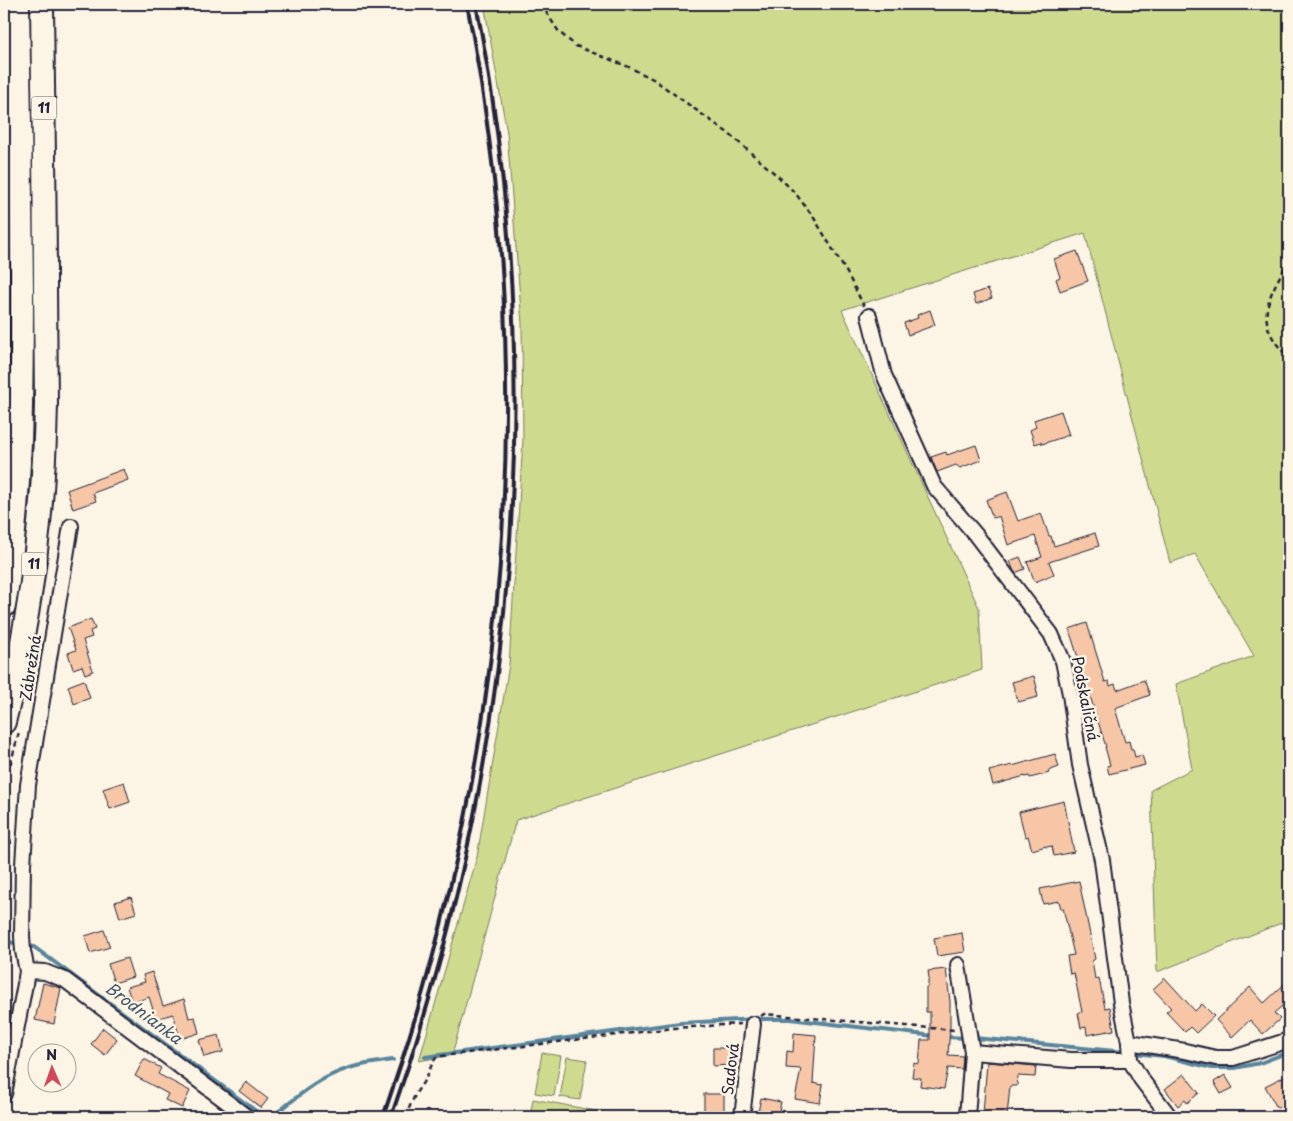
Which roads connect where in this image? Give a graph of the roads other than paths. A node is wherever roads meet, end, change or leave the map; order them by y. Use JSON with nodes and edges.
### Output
{"nodes":[{"id":1,"x":18,"y":4,"type":"edge"},
{"id":2,"x":42,"y":4,"type":"edge"},
{"id":3,"x":869,"y":316,"type":"road end"},
{"id":4,"x":71,"y":526,"type":"dead end"},
{"id":5,"x":4,"y":606,"type":"edge"},
{"id":6,"x":12,"y":726,"type":"edge"},
{"id":7,"x":958,"y":965,"type":"dead end"},
{"id":8,"x":27,"y":971,"type":"junction"},
{"id":9,"x":756,"y":1021,"type":"road end"},
{"id":10,"x":970,"y":1039,"type":"junction"},
{"id":11,"x":1289,"y":1040,"type":"edge"},
{"id":12,"x":1129,"y":1051,"type":"junction"},
{"id":13,"x":4,"y":1094,"type":"edge"},
{"id":14,"x":247,"y":1117,"type":"edge"},
{"id":15,"x":742,"y":1117,"type":"edge"},
{"id":16,"x":967,"y":1117,"type":"edge"},
{"id":17,"x":1170,"y":1117,"type":"edge"}],
"edges":[{"from":1,"to":5,"type":"main road","number":"11"},
{"from":2,"to":6,"type":"main road","number":"11"},
{"from":3,"to":12,"type":"street","name":"Podskaličná"},
{"from":4,"to":8,"type":"street","name":"Zábrežná"},
{"from":7,"to":10,"type":"street"},
{"from":8,"to":13,"type":"street"},
{"from":8,"to":14,"type":"street"},
{"from":9,"to":15,"type":"street","name":"Sadová"},
{"from":10,"to":12,"type":"street"},
{"from":10,"to":16,"type":"street"},
{"from":11,"to":12,"type":"street"},
{"from":12,"to":17,"type":"street","name":"Podskaličná"}]}
